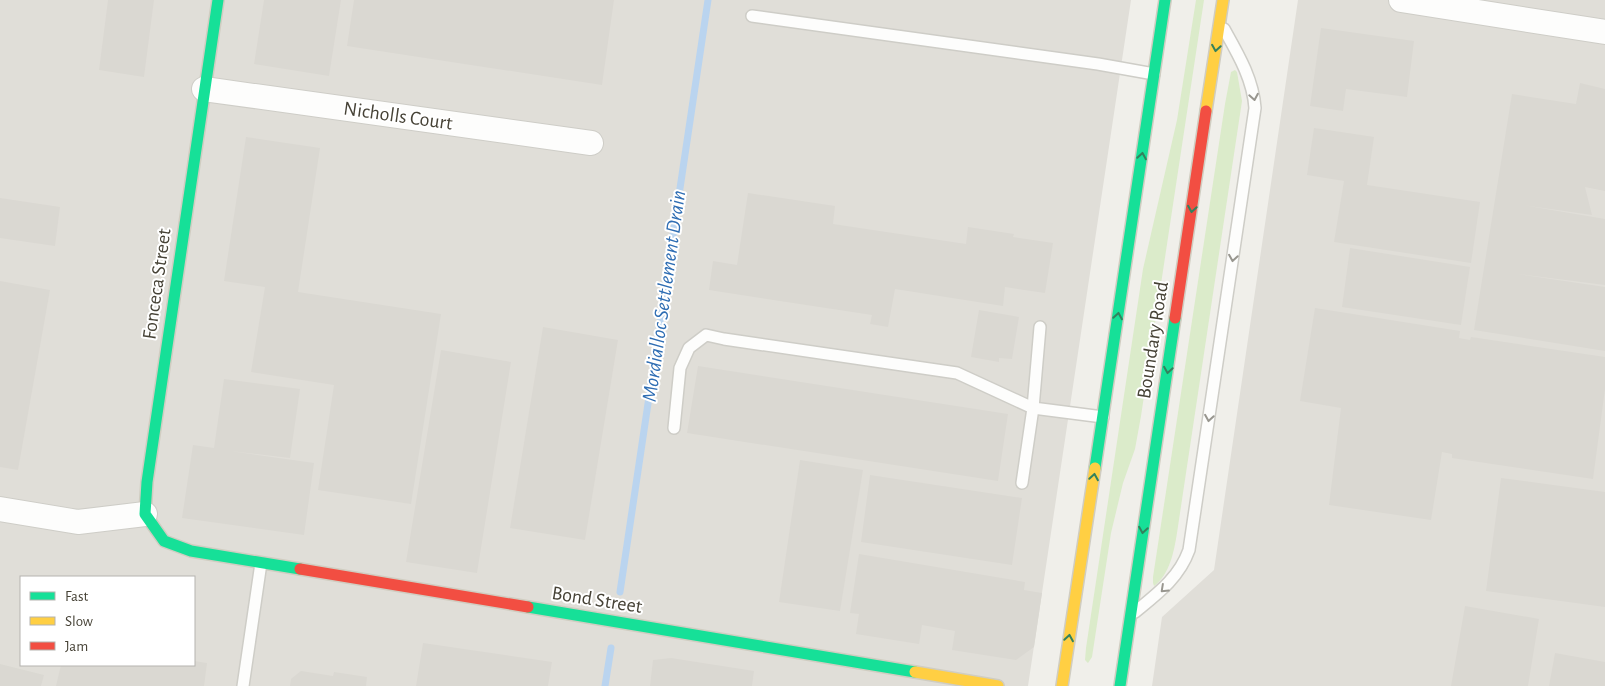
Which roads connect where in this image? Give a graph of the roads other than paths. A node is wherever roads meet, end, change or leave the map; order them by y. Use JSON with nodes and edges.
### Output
{"nodes":[{"id":1,"x":218,"y":0,"type":"edge"},
{"id":2,"x":1165,"y":0,"type":"edge"},
{"id":3,"x":1223,"y":0,"type":"edge"},
{"id":4,"x":1401,"y":0,"type":"edge"},
{"id":5,"x":752,"y":16,"type":"dead end"},
{"id":6,"x":1220,"y":21,"type":"junction"},
{"id":7,"x":1605,"y":32,"type":"edge"},
{"id":8,"x":1154,"y":74,"type":"junction"},
{"id":9,"x":204,"y":89,"type":"junction"},
{"id":10,"x":592,"y":143,"type":"dead end"},
{"id":11,"x":1040,"y":327,"type":"dead end"},
{"id":12,"x":1033,"y":408,"type":"junction"},
{"id":13,"x":1103,"y":417,"type":"junction"},
{"id":14,"x":674,"y":428,"type":"dead end"},
{"id":15,"x":1022,"y":483,"type":"dead end"},
{"id":16,"x":0,"y":509,"type":"edge"},
{"id":17,"x":145,"y":514,"type":"junction"},
{"id":18,"x":261,"y":563,"type":"junction"},
{"id":19,"x":1130,"y":617,"type":"junction"},
{"id":20,"x":243,"y":686,"type":"edge"},
{"id":21,"x":998,"y":686,"type":"edge"},
{"id":22,"x":1062,"y":686,"type":"edge"},
{"id":23,"x":1120,"y":686,"type":"edge"}],
"edges":[{"from":1,"to":9,"type":"street","name":"Fonceca Street"},
{"from":2,"to":8,"type":"street","name":"Boundary Road"},
{"from":3,"to":6,"type":"street","name":"Boundary Road"},
{"from":4,"to":7,"type":"street"},
{"from":5,"to":8,"type":"lane"},
{"from":6,"to":19,"type":"street","name":"Boundary Road","one_way":true},
{"from":6,"to":19,"type":"lane","one_way":true},
{"from":13,"to":8,"type":"street","name":"Boundary Road","one_way":true},
{"from":9,"to":10,"type":"street","name":"Nicholls Court"},
{"from":9,"to":17,"type":"street","name":"Fonceca Street"},
{"from":11,"to":12,"type":"lane"},
{"from":12,"to":13,"type":"lane"},
{"from":12,"to":14,"type":"lane"},
{"from":12,"to":15,"type":"lane"},
{"from":22,"to":13,"type":"street","name":"Boundary Road","one_way":true},
{"from":16,"to":17,"type":"street"},
{"from":17,"to":18,"type":"street","name":"Bond Street"},
{"from":18,"to":20,"type":"lane"},
{"from":18,"to":21,"type":"street","name":"Bond Street"},
{"from":19,"to":23,"type":"street","name":"Boundary Road"}]}
